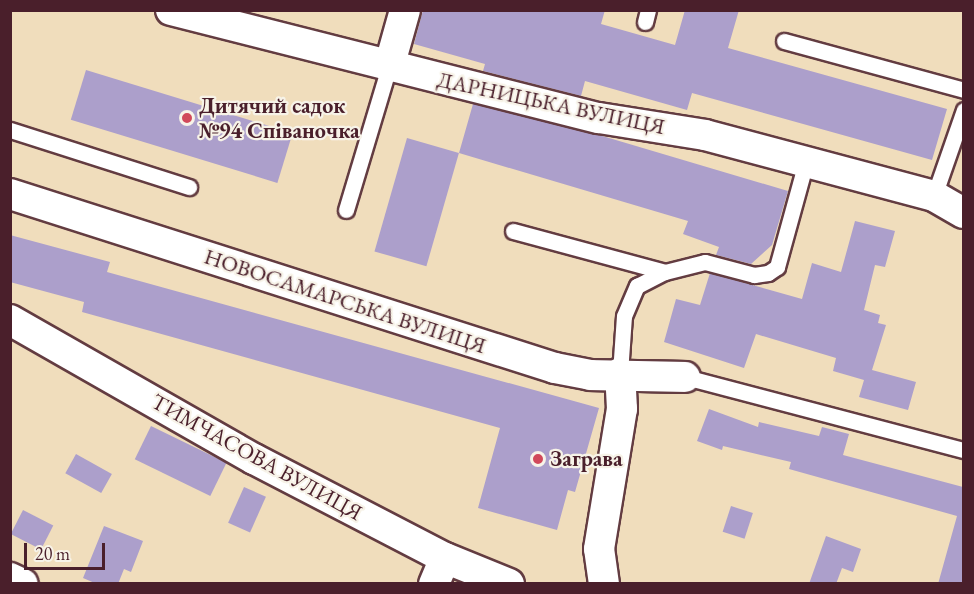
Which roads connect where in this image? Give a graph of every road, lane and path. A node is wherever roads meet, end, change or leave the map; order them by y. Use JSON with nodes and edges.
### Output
{"nodes":[{"id":1,"x":171,"y":10,"type":"edge"},
{"id":2,"x":405,"y":10,"type":"edge"},
{"id":3,"x":784,"y":41,"type":"dead end"},
{"id":4,"x":389,"y":67,"type":"junction"},
{"id":5,"x":963,"y":90,"type":"edge"},
{"id":6,"x":963,"y":110,"type":"edge"},
{"id":7,"x":10,"y":130,"type":"edge"},
{"id":8,"x":806,"y":162,"type":"junction"},
{"id":9,"x":189,"y":187,"type":"dead end"},
{"id":10,"x":10,"y":194,"type":"edge"},
{"id":11,"x":934,"y":196,"type":"junction"},
{"id":12,"x":346,"y":210,"type":"dead end"},
{"id":13,"x":963,"y":213,"type":"edge"},
{"id":14,"x":513,"y":231,"type":"dead end"},
{"id":15,"x":665,"y":272,"type":"junction"},
{"id":16,"x":10,"y":321,"type":"edge"},
{"id":17,"x":620,"y":373,"type":"junction"},
{"id":18,"x":685,"y":377,"type":"joint"},
{"id":19,"x":963,"y":450,"type":"edge"},
{"id":20,"x":440,"y":571,"type":"edge"},
{"id":21,"x":10,"y":578,"type":"edge"},
{"id":22,"x":23,"y":584,"type":"edge"},
{"id":23,"x":509,"y":584,"type":"edge"},
{"id":24,"x":604,"y":584,"type":"edge"}],
"edges":[{"from":1,"to":4,"type":"street","name":"ДАРНИЦЬКА ВУЛИЦЯ"},
{"from":2,"to":4,"type":"street"},
{"from":3,"to":5,"type":"lane"},
{"from":4,"to":8,"type":"street","name":"ДАРНИЦЬКА ВУЛИЦЯ"},
{"from":4,"to":12,"type":"lane"},
{"from":6,"to":11,"type":"lane"},
{"from":7,"to":9,"type":"lane"},
{"from":8,"to":11,"type":"street","name":"ДАРНИЦЬКА ВУЛИЦЯ"},
{"from":8,"to":15,"type":"lane"},
{"from":10,"to":17,"type":"street","name":"НОВОСАМАРСЬКА ВУЛИЦЯ"},
{"from":11,"to":13,"type":"street","name":"ДАРНИЦЬКА ВУЛИЦЯ"},
{"from":14,"to":15,"type":"lane"},
{"from":15,"to":17,"type":"lane"},
{"from":16,"to":20,"type":"street","name":"ТИМЧАСОВА ВУЛИЦЯ"},
{"from":17,"to":18,"type":"street","name":"НОВОСАМАРСЬКА ВУЛИЦЯ"},
{"from":17,"to":24,"type":"street"},
{"from":18,"to":19,"type":"lane"},
{"from":20,"to":23,"type":"street","name":"ТИМЧАСОВА ВУЛИЦЯ"},
{"from":21,"to":22,"type":"street"}]}
